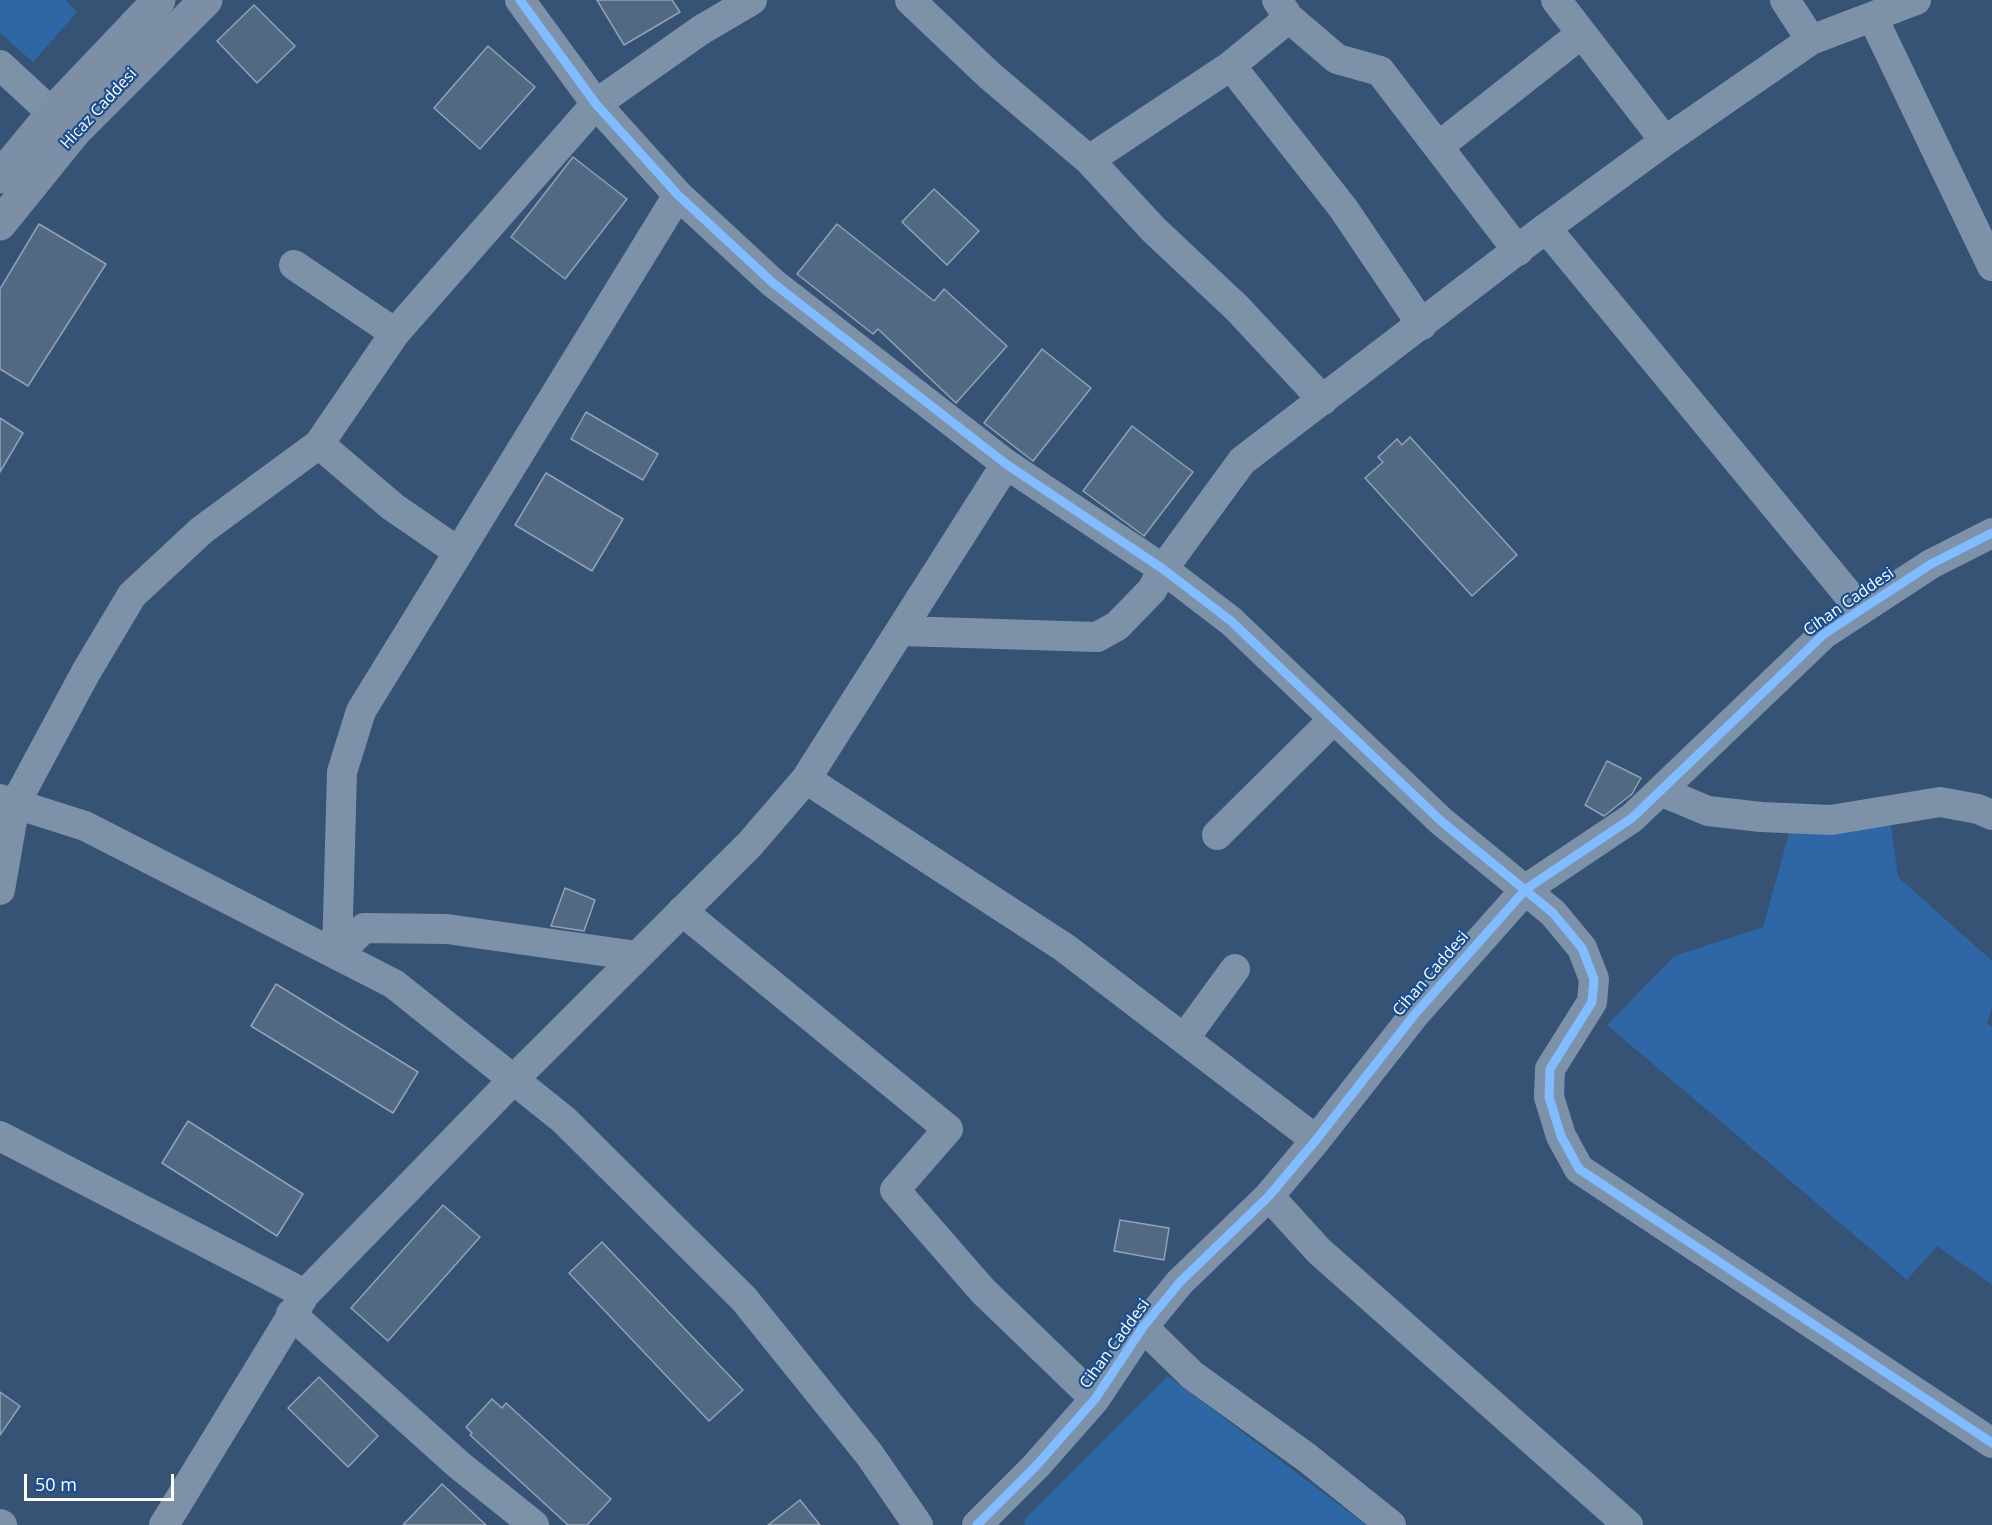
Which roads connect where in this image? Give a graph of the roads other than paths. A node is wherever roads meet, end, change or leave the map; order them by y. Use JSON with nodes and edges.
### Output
{"nodes":[{"id":1,"x":159,"y":0,"type":"edge"},
{"id":2,"x":206,"y":0,"type":"edge"},
{"id":3,"x":520,"y":0,"type":"edge"},
{"id":4,"x":752,"y":0,"type":"edge"},
{"id":5,"x":910,"y":0,"type":"edge"},
{"id":6,"x":1556,"y":0,"type":"edge"},
{"id":7,"x":1785,"y":0,"type":"edge"},
{"id":8,"x":1916,"y":0,"type":"edge"},
{"id":9,"x":1283,"y":9,"type":"edge"},
{"id":10,"x":1873,"y":18,"type":"junction"},
{"id":11,"x":1581,"y":34,"type":"junction"},
{"id":12,"x":1811,"y":40,"type":"junction"},
{"id":13,"x":0,"y":65,"type":"edge"},
{"id":14,"x":1231,"y":66,"type":"junction"},
{"id":15,"x":596,"y":104,"type":"junction"},
{"id":16,"x":52,"y":114,"type":"junction"},
{"id":17,"x":1665,"y":141,"type":"junction"},
{"id":18,"x":1439,"y":146,"type":"junction"},
{"id":19,"x":1089,"y":160,"type":"junction"},
{"id":20,"x":0,"y":177,"type":"edge"},
{"id":21,"x":678,"y":195,"type":"junction"},
{"id":22,"x":0,"y":224,"type":"edge"},
{"id":23,"x":1546,"y":228,"type":"junction"},
{"id":24,"x":1518,"y":251,"type":"junction"},
{"id":25,"x":294,"y":265,"type":"dead end"},
{"id":26,"x":1992,"y":266,"type":"edge"},
{"id":27,"x":1422,"y":325,"type":"junction"},
{"id":28,"x":395,"y":333,"type":"junction"},
{"id":29,"x":1323,"y":400,"type":"junction"},
{"id":30,"x":319,"y":444,"type":"junction"},
{"id":31,"x":1006,"y":464,"type":"junction"},
{"id":32,"x":1992,"y":533,"type":"edge"},
{"id":33,"x":457,"y":551,"type":"junction"},
{"id":34,"x":1163,"y":569,"type":"junction"},
{"id":35,"x":1861,"y":610,"type":"junction"},
{"id":36,"x":901,"y":631,"type":"junction"},
{"id":37,"x":1334,"y":719,"type":"junction"},
{"id":38,"x":806,"y":779,"type":"junction"},
{"id":39,"x":1660,"y":791,"type":"junction"},
{"id":40,"x":8,"y":802,"type":"edge"},
{"id":41,"x":1992,"y":815,"type":"edge"},
{"id":42,"x":1217,"y":835,"type":"dead end"},
{"id":43,"x":1526,"y":889,"type":"junction"},
{"id":44,"x":0,"y":890,"type":"edge"},
{"id":45,"x":682,"y":911,"type":"junction"},
{"id":46,"x":337,"y":955,"type":"junction"},
{"id":47,"x":637,"y":956,"type":"junction"},
{"id":48,"x":1235,"y":969,"type":"dead end"},
{"id":49,"x":1184,"y":1039,"type":"junction"},
{"id":50,"x":514,"y":1079,"type":"junction"},
{"id":51,"x":0,"y":1136,"type":"edge"},
{"id":52,"x":1316,"y":1140,"type":"junction"},
{"id":53,"x":1269,"y":1196,"type":"junction"},
{"id":54,"x":298,"y":1304,"type":"junction"},
{"id":55,"x":1143,"y":1327,"type":"junction"},
{"id":56,"x":1095,"y":1399,"type":"junction"},
{"id":57,"x":1992,"y":1443,"type":"edge"},
{"id":58,"x":984,"y":1522,"type":"edge"},
{"id":59,"x":164,"y":1525,"type":"edge"},
{"id":60,"x":534,"y":1525,"type":"edge"},
{"id":61,"x":918,"y":1525,"type":"edge"},
{"id":62,"x":1391,"y":1525,"type":"edge"},
{"id":63,"x":1628,"y":1525,"type":"edge"}],
"edges":[{"from":1,"to":16,"type":"main road","name":"Hicaz Caddesi"},
{"from":2,"to":22,"type":"main road","name":"Hicaz Caddesi"},
{"from":3,"to":15,"type":"street"},
{"from":4,"to":15,"type":"street"},
{"from":5,"to":19,"type":"street"},
{"from":6,"to":11,"type":"street"},
{"from":7,"to":12,"type":"street"},
{"from":8,"to":10,"type":"street"},
{"from":9,"to":14,"type":"street"},
{"from":9,"to":18,"type":"street"},
{"from":10,"to":12,"type":"street"},
{"from":10,"to":26,"type":"street"},
{"from":11,"to":17,"type":"street"},
{"from":11,"to":18,"type":"street"},
{"from":12,"to":17,"type":"street"},
{"from":13,"to":16,"type":"street"},
{"from":14,"to":19,"type":"street"},
{"from":14,"to":27,"type":"street"},
{"from":15,"to":21,"type":"street"},
{"from":15,"to":28,"type":"street"},
{"from":16,"to":20,"type":"main road","name":"Hicaz Caddesi"},
{"from":17,"to":23,"type":"street"},
{"from":18,"to":24,"type":"street"},
{"from":19,"to":29,"type":"street"},
{"from":21,"to":31,"type":"street"},
{"from":21,"to":33,"type":"street"},
{"from":23,"to":24,"type":"street"},
{"from":23,"to":35,"type":"street"},
{"from":24,"to":27,"type":"street"},
{"from":25,"to":28,"type":"street"},
{"from":27,"to":29,"type":"street"},
{"from":28,"to":30,"type":"street"},
{"from":29,"to":34,"type":"street"},
{"from":30,"to":33,"type":"street"},
{"from":30,"to":40,"type":"street"},
{"from":31,"to":34,"type":"street"},
{"from":31,"to":36,"type":"street"},
{"from":32,"to":35,"type":"street","name":"Cihan Caddesi"},
{"from":33,"to":46,"type":"street"},
{"from":34,"to":36,"type":"street"},
{"from":34,"to":37,"type":"street"},
{"from":35,"to":39,"type":"street","name":"Cihan Caddesi"},
{"from":36,"to":38,"type":"street"},
{"from":37,"to":42,"type":"street"},
{"from":37,"to":43,"type":"street"},
{"from":38,"to":45,"type":"street"},
{"from":38,"to":49,"type":"street"},
{"from":39,"to":41,"type":"street"},
{"from":39,"to":43,"type":"street","name":"Cihan Caddesi"},
{"from":40,"to":44,"type":"street"},
{"from":40,"to":46,"type":"street"},
{"from":43,"to":52,"type":"street","name":"Cihan Caddesi"},
{"from":43,"to":57,"type":"street"},
{"from":45,"to":47,"type":"street"},
{"from":45,"to":56,"type":"street"},
{"from":46,"to":47,"type":"street"},
{"from":46,"to":50,"type":"street"},
{"from":47,"to":50,"type":"street"},
{"from":48,"to":49,"type":"street"},
{"from":49,"to":52,"type":"street"},
{"from":50,"to":54,"type":"street"},
{"from":50,"to":61,"type":"street"},
{"from":51,"to":54,"type":"street"},
{"from":52,"to":53,"type":"street","name":"Cihan Caddesi"},
{"from":53,"to":55,"type":"street","name":"Cihan Caddesi"},
{"from":53,"to":63,"type":"street"},
{"from":54,"to":59,"type":"street"},
{"from":54,"to":60,"type":"street"},
{"from":55,"to":56,"type":"street","name":"Cihan Caddesi"},
{"from":55,"to":62,"type":"street"},
{"from":56,"to":58,"type":"street","name":"Cihan Caddesi"}]}
